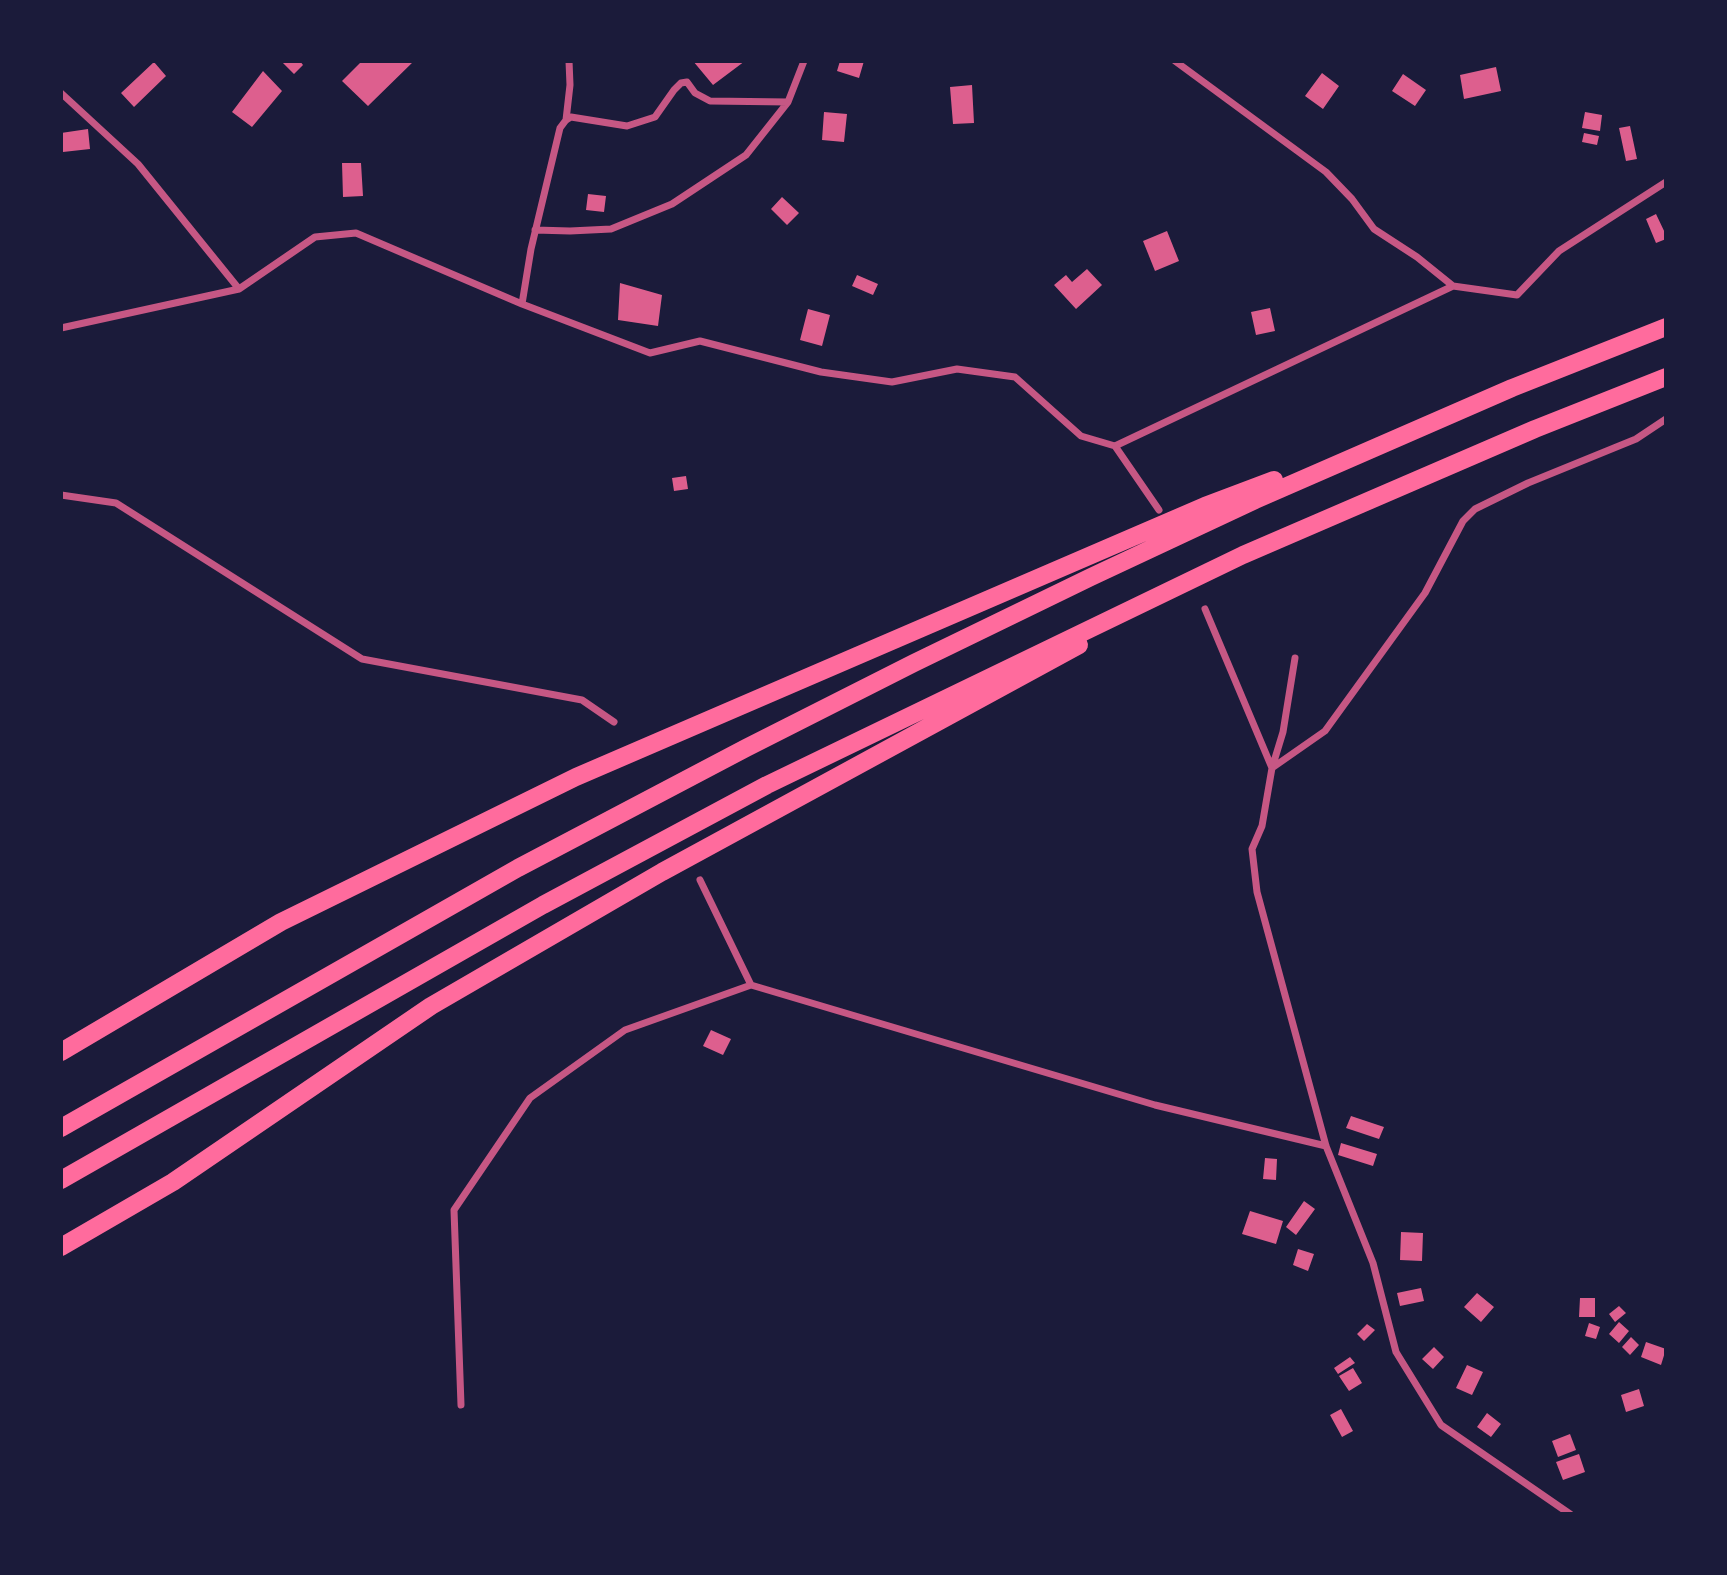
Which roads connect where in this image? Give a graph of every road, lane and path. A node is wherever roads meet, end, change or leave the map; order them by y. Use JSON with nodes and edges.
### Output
{"nodes":[{"id":1,"x":569,"y":61,"type":"edge"},
{"id":2,"x":804,"y":61,"type":"edge"},
{"id":3,"x":1175,"y":61,"type":"edge"},
{"id":4,"x":61,"y":93,"type":"edge"},
{"id":5,"x":788,"y":102,"type":"junction"},
{"id":6,"x":566,"y":120,"type":"junction"},
{"id":7,"x":1666,"y":182,"type":"edge"},
{"id":8,"x":536,"y":230,"type":"junction"},
{"id":9,"x":1453,"y":286,"type":"junction"},
{"id":10,"x":239,"y":289,"type":"junction"},
{"id":11,"x":522,"y":304,"type":"junction"},
{"id":12,"x":1666,"y":327,"type":"edge"},
{"id":13,"x":61,"y":328,"type":"edge"},
{"id":14,"x":1666,"y":377,"type":"edge"},
{"id":15,"x":1512,"y":388,"type":"junction"},
{"id":16,"x":1666,"y":419,"type":"edge"},
{"id":17,"x":1115,"y":446,"type":"junction"},
{"id":18,"x":61,"y":495,"type":"edge"},
{"id":19,"x":1159,"y":510,"type":"dead end"},
{"id":20,"x":1243,"y":555,"type":"junction"},
{"id":21,"x":1205,"y":609,"type":"dead end"},
{"id":22,"x":1295,"y":658,"type":"dead end"},
{"id":23,"x":614,"y":722,"type":"dead end"},
{"id":24,"x":1272,"y":768,"type":"junction"},
{"id":25,"x":701,"y":880,"type":"dead end"},
{"id":26,"x":751,"y":985,"type":"junction"},
{"id":27,"x":61,"y":1052,"type":"edge"},
{"id":28,"x":61,"y":1128,"type":"edge"},
{"id":29,"x":1326,"y":1146,"type":"junction"},
{"id":30,"x":61,"y":1180,"type":"edge"},
{"id":31,"x":61,"y":1247,"type":"edge"},
{"id":32,"x":461,"y":1405,"type":"dead end"},
{"id":33,"x":1570,"y":1514,"type":"edge"}],
"edges":[{"from":1,"to":6,"type":"street"},
{"from":2,"to":5,"type":"street"},
{"from":3,"to":9,"type":"street"},
{"from":4,"to":10,"type":"street"},
{"from":5,"to":6,"type":"street"},
{"from":5,"to":8,"type":"street"},
{"from":6,"to":8,"type":"street"},
{"from":7,"to":9,"type":"street"},
{"from":8,"to":11,"type":"street"},
{"from":9,"to":17,"type":"street"},
{"from":10,"to":11,"type":"street"},
{"from":10,"to":13,"type":"street"},
{"from":11,"to":17,"type":"street"},
{"from":12,"to":15,"type":"highway"},
{"from":14,"to":20,"type":"highway"},
{"from":15,"to":27,"type":"highway"},
{"from":15,"to":28,"type":"highway"},
{"from":16,"to":24,"type":"street"},
{"from":17,"to":19,"type":"street"},
{"from":18,"to":23,"type":"street"},
{"from":20,"to":30,"type":"highway"},
{"from":20,"to":31,"type":"highway"},
{"from":21,"to":24,"type":"street"},
{"from":22,"to":24,"type":"street"},
{"from":24,"to":29,"type":"street"},
{"from":25,"to":26,"type":"street"},
{"from":26,"to":29,"type":"street"},
{"from":26,"to":32,"type":"street"},
{"from":29,"to":33,"type":"street"}]}
